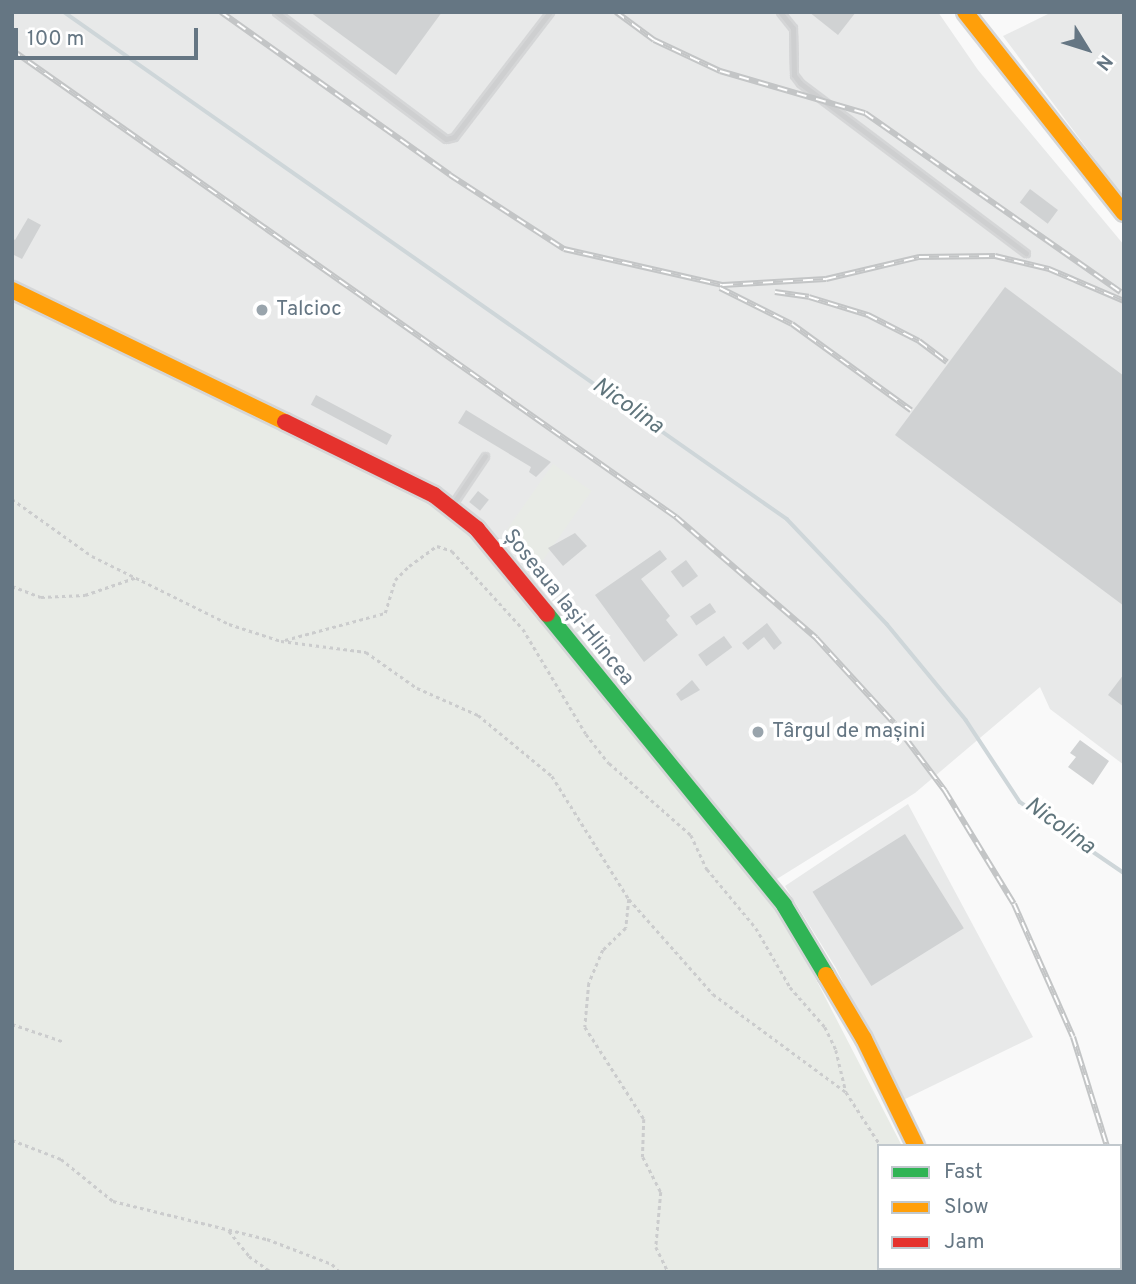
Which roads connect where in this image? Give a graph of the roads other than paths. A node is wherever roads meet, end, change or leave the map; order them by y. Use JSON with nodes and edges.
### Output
{"nodes":[{"id":1,"x":276,"y":12,"type":"edge"},
{"id":2,"x":550,"y":12,"type":"edge"},
{"id":3,"x":780,"y":12,"type":"edge"},
{"id":4,"x":965,"y":12,"type":"edge"},
{"id":5,"x":1124,"y":213,"type":"edge"},
{"id":6,"x":1026,"y":254,"type":"dead end"},
{"id":7,"x":12,"y":290,"type":"edge"},
{"id":8,"x":485,"y":456,"type":"dead end"},
{"id":9,"x":452,"y":505,"type":"junction"},
{"id":10,"x":915,"y":1144,"type":"edge"}],
"edges":[{"from":1,"to":2,"type":"lane"},
{"from":3,"to":6,"type":"lane"},
{"from":4,"to":5,"type":"street"},
{"from":7,"to":9,"type":"street","name":"Șoseaua Iași-Hlincea"},
{"from":8,"to":9,"type":"lane"},
{"from":9,"to":10,"type":"street","name":"Șoseaua Iași-Hlincea"}]}
